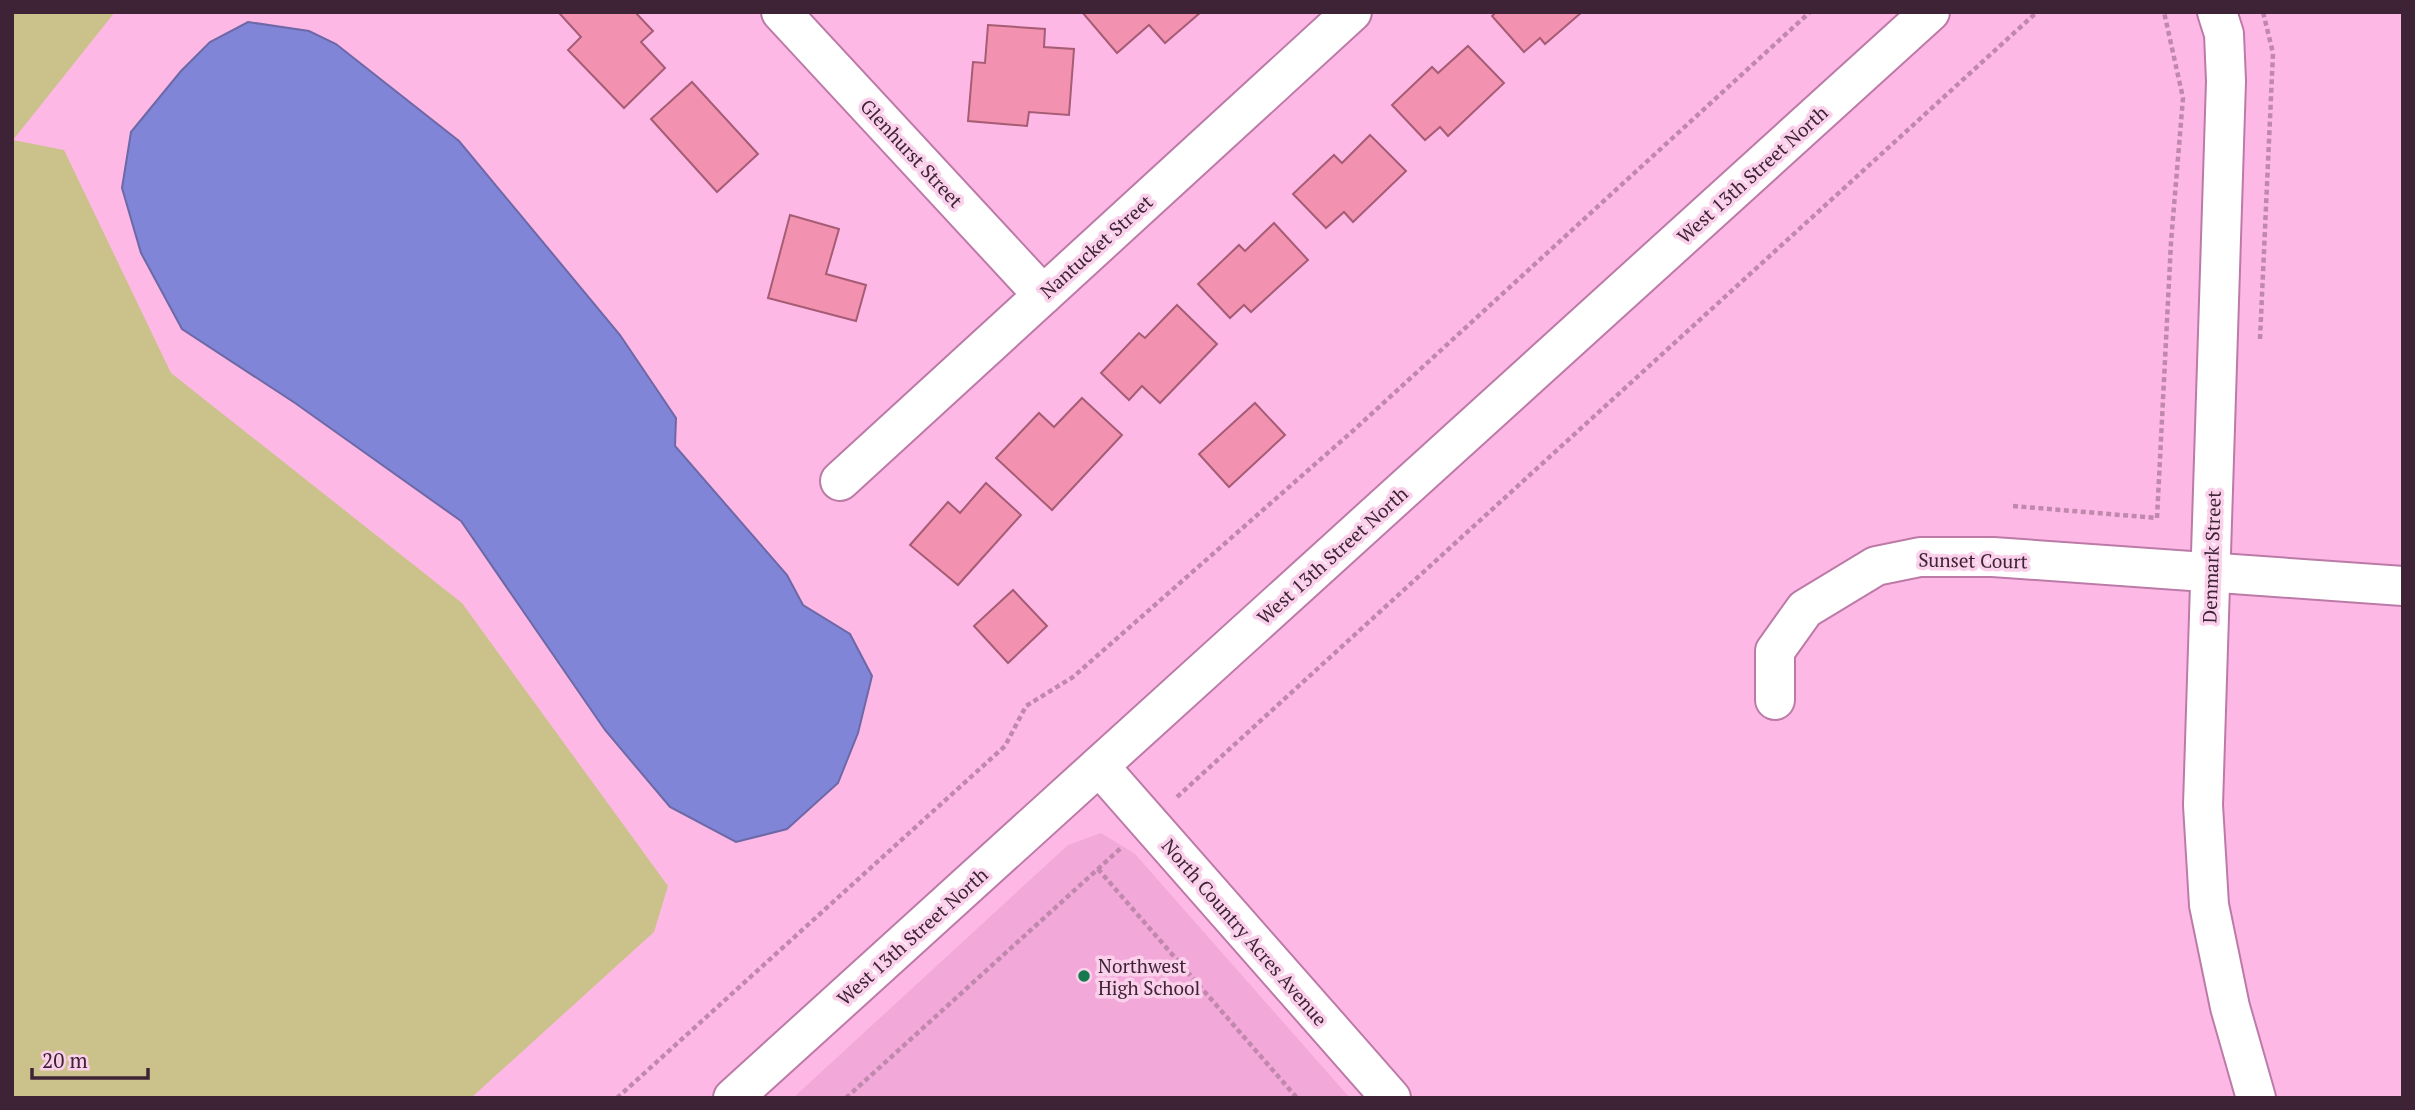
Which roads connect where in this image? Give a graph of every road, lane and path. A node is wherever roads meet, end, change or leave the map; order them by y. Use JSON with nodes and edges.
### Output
{"nodes":[{"id":1,"x":781,"y":12,"type":"edge"},
{"id":2,"x":1352,"y":12,"type":"edge"},
{"id":3,"x":1810,"y":12,"type":"edge"},
{"id":4,"x":1930,"y":12,"type":"edge"},
{"id":5,"x":2038,"y":12,"type":"edge"},
{"id":6,"x":2164,"y":12,"type":"edge"},
{"id":7,"x":2217,"y":12,"type":"edge"},
{"id":8,"x":2263,"y":12,"type":"edge"},
{"id":9,"x":1043,"y":295,"type":"junction"},
{"id":10,"x":2260,"y":352,"type":"dead end"},
{"id":11,"x":840,"y":481,"type":"dead end"},
{"id":12,"x":2013,"y":506,"type":"dead end"},
{"id":13,"x":2211,"y":573,"type":"junction"},
{"id":14,"x":2403,"y":586,"type":"edge"},
{"id":15,"x":1775,"y":700,"type":"dead end"},
{"id":16,"x":1099,"y":766,"type":"junction"},
{"id":17,"x":1149,"y":822,"type":"junction"},
{"id":18,"x":1098,"y":869,"type":"junction"},
{"id":19,"x":617,"y":1098,"type":"edge"},
{"id":20,"x":733,"y":1098,"type":"edge"},
{"id":21,"x":846,"y":1098,"type":"edge"},
{"id":22,"x":1297,"y":1098,"type":"edge"},
{"id":23,"x":1391,"y":1098,"type":"edge"},
{"id":24,"x":2256,"y":1098,"type":"edge"}],
"edges":[{"from":1,"to":9,"type":"street","name":"Glenhurst Street"},
{"from":2,"to":9,"type":"street","name":"Nantucket Street"},
{"from":3,"to":19,"type":"path"},
{"from":4,"to":16,"type":"street","name":"West 13th Street North"},
{"from":5,"to":17,"type":"path"},
{"from":6,"to":12,"type":"path"},
{"from":7,"to":13,"type":"street","name":"Denmark Street"},
{"from":8,"to":10,"type":"path"},
{"from":9,"to":11,"type":"street","name":"Nantucket Street"},
{"from":13,"to":14,"type":"street","name":"Sunset Court"},
{"from":13,"to":15,"type":"street","name":"Sunset Court"},
{"from":13,"to":24,"type":"street","name":"Denmark Street"},
{"from":16,"to":17,"type":"street","name":"North Country Acres Avenue"},
{"from":16,"to":20,"type":"street","name":"West 13th Street North"},
{"from":17,"to":18,"type":"path"},
{"from":17,"to":23,"type":"street","name":"North Country Acres Avenue"},
{"from":18,"to":21,"type":"path"},
{"from":18,"to":22,"type":"path"}]}
